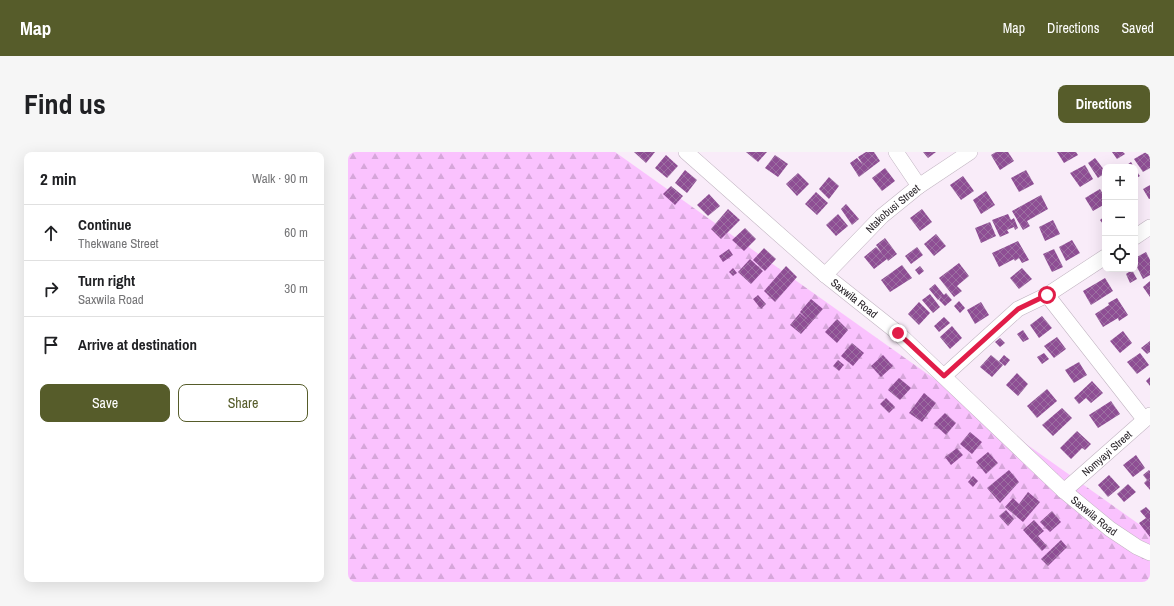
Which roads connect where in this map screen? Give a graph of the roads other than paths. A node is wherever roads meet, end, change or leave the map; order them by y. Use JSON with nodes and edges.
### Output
{"nodes":[{"id":1,"x":686,"y":152,"type":"edge"},
{"id":2,"x":896,"y":152,"type":"edge"},
{"id":3,"x":970,"y":152,"type":"edge"},
{"id":4,"x":920,"y":186,"type":"junction"},
{"id":5,"x":1150,"y":227,"type":"edge"},
{"id":6,"x":1136,"y":236,"type":"edge"},
{"id":7,"x":1102,"y":259,"type":"edge"},
{"id":8,"x":825,"y":275,"type":"junction"},
{"id":9,"x":1047,"y":295,"type":"junction"},
{"id":10,"x":944,"y":376,"type":"junction"},
{"id":11,"x":1147,"y":417,"type":"edge"},
{"id":12,"x":1064,"y":491,"type":"junction"},
{"id":13,"x":1150,"y":553,"type":"edge"}],
"edges":[{"from":1,"to":8,"type":"street","name":"Saxwila Road"},
{"from":2,"to":4,"type":"street"},
{"from":3,"to":4,"type":"street","name":"Ntakobusi Street"},
{"from":4,"to":8,"type":"street","name":"Ntakobusi Street"},
{"from":5,"to":6,"type":"street"},
{"from":7,"to":9,"type":"street"},
{"from":8,"to":10,"type":"street","name":"Saxwila Road"},
{"from":9,"to":10,"type":"street"},
{"from":9,"to":11,"type":"street"},
{"from":10,"to":12,"type":"street","name":"Saxwila Road"},
{"from":11,"to":12,"type":"street","name":"Nomyayi Street"},
{"from":12,"to":13,"type":"street","name":"Saxwila Road"}]}
